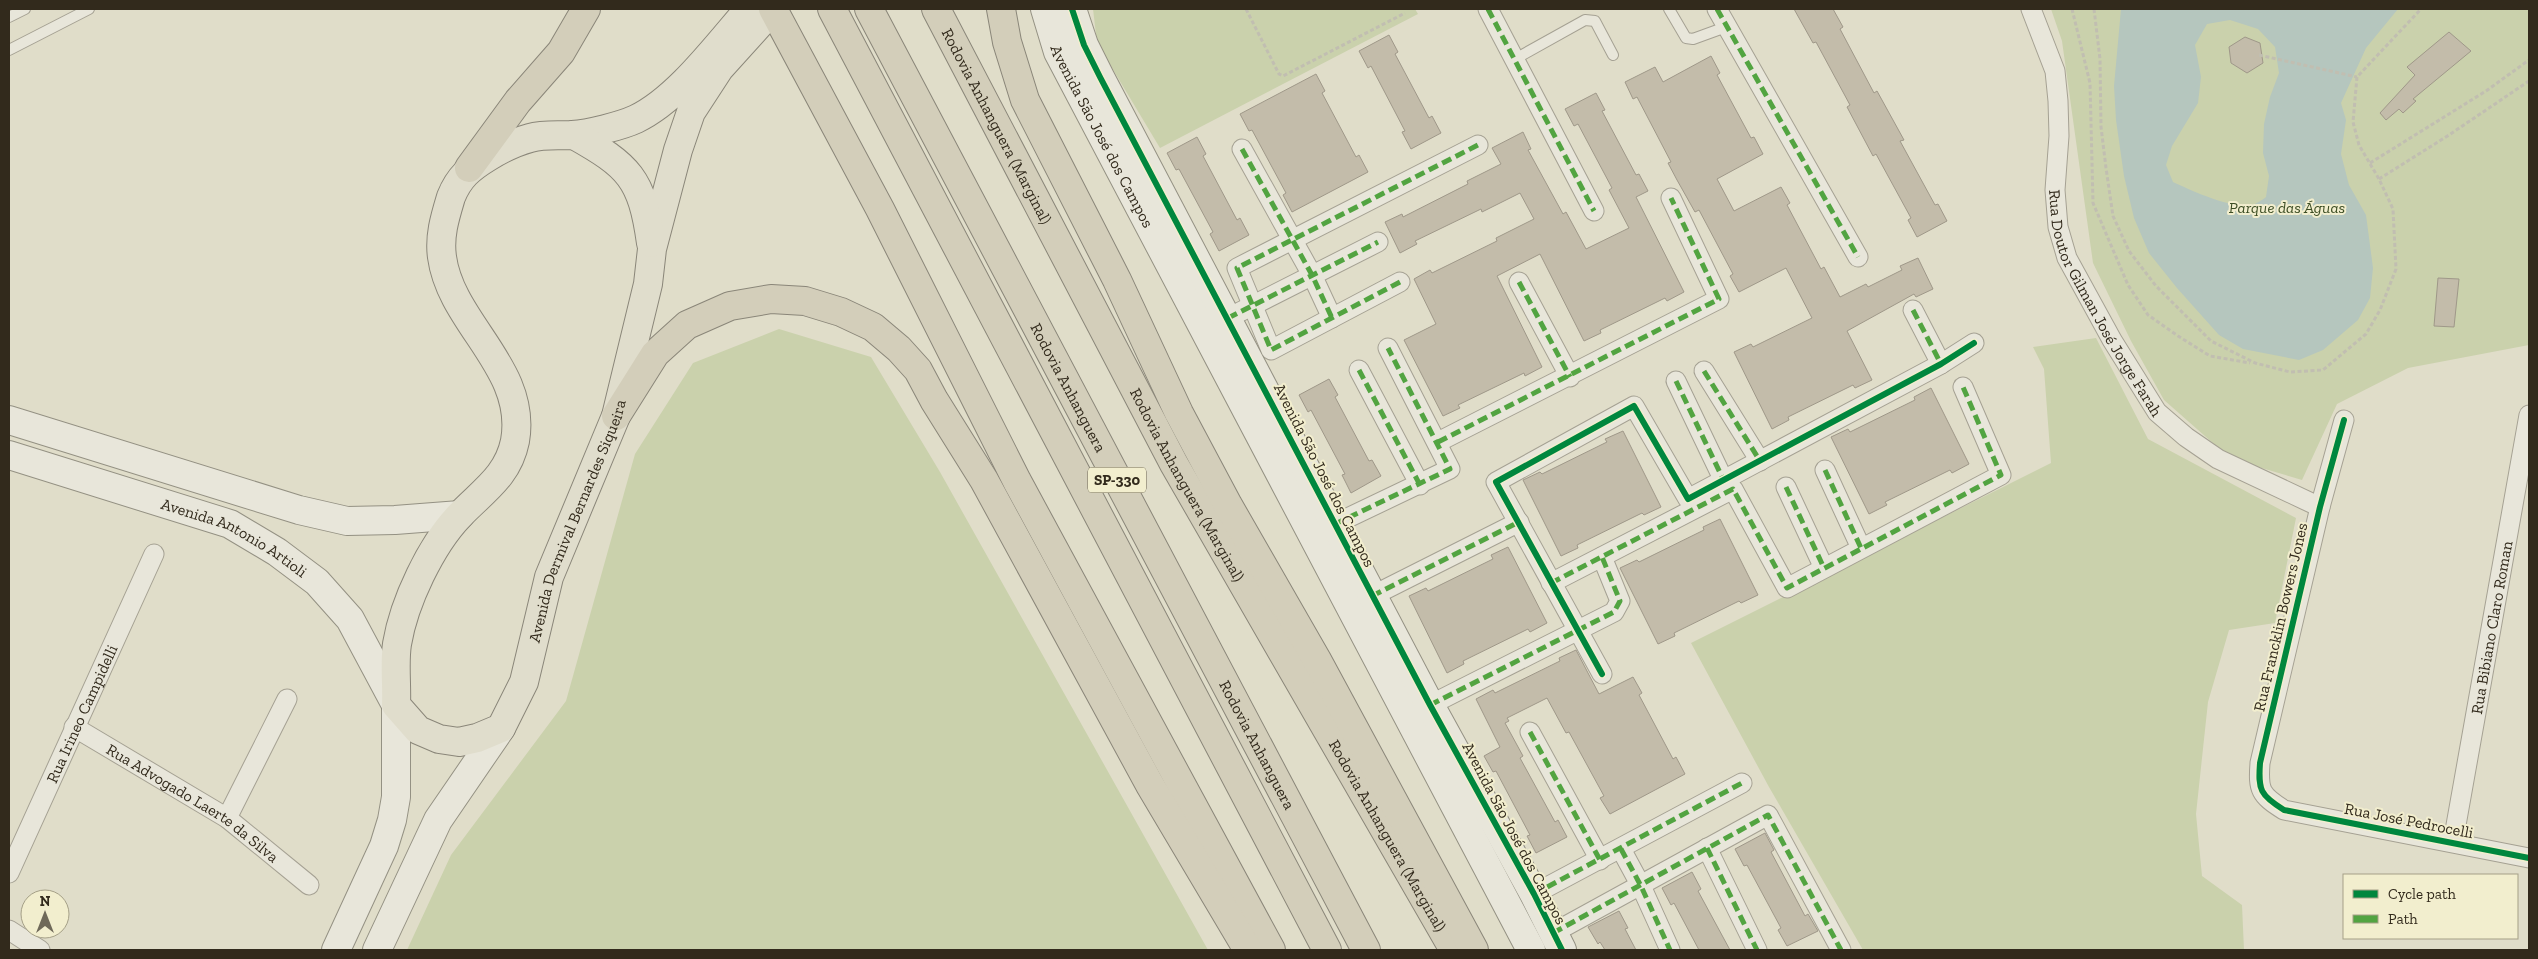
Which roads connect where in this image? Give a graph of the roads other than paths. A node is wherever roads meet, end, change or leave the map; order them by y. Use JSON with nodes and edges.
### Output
{"nodes":[{"id":1,"x":25,"y":9,"type":"edge"},
{"id":2,"x":89,"y":9,"type":"edge"},
{"id":3,"x":586,"y":9,"type":"edge"},
{"id":4,"x":749,"y":9,"type":"edge"},
{"id":5,"x":773,"y":9,"type":"edge"},
{"id":6,"x":832,"y":9,"type":"edge"},
{"id":7,"x":869,"y":9,"type":"edge"},
{"id":8,"x":936,"y":9,"type":"edge"},
{"id":9,"x":1001,"y":9,"type":"edge"},
{"id":10,"x":1045,"y":9,"type":"edge"},
{"id":11,"x":1072,"y":9,"type":"edge"},
{"id":12,"x":1488,"y":9,"type":"edge"},
{"id":13,"x":1669,"y":9,"type":"edge"},
{"id":14,"x":1717,"y":9,"type":"edge"},
{"id":15,"x":2031,"y":9,"type":"edge"},
{"id":16,"x":9,"y":17,"type":"edge"},
{"id":17,"x":1726,"y":27,"type":"junction"},
{"id":18,"x":9,"y":50,"type":"edge"},
{"id":19,"x":1613,"y":55,"type":"dead end"},
{"id":20,"x":1515,"y":59,"type":"junction"},
{"id":21,"x":712,"y":63,"type":"junction"},
{"id":22,"x":574,"y":135,"type":"junction"},
{"id":23,"x":1478,"y":146,"type":"dead end"},
{"id":24,"x":1242,"y":149,"type":"dead end"},
{"id":25,"x":469,"y":168,"type":"junction"},
{"id":26,"x":1671,"y":198,"type":"dead end"},
{"id":27,"x":1594,"y":210,"type":"dead end"},
{"id":28,"x":1291,"y":240,"type":"junction"},
{"id":29,"x":1378,"y":242,"type":"dead end"},
{"id":30,"x":652,"y":249,"type":"junction"},
{"id":31,"x":1858,"y":257,"type":"dead end"},
{"id":32,"x":1312,"y":275,"type":"junction"},
{"id":33,"x":1400,"y":282,"type":"dead end"},
{"id":34,"x":1519,"y":282,"type":"dead end"},
{"id":35,"x":1913,"y":310,"type":"dead end"},
{"id":36,"x":1239,"y":312,"type":"junction"},
{"id":37,"x":1332,"y":318,"type":"junction"},
{"id":38,"x":1974,"y":343,"type":"dead end"},
{"id":39,"x":1388,"y":348,"type":"dead end"},
{"id":40,"x":1941,"y":364,"type":"junction"},
{"id":41,"x":1359,"y":370,"type":"dead end"},
{"id":42,"x":1704,"y":371,"type":"dead end"},
{"id":43,"x":1570,"y":377,"type":"junction"},
{"id":44,"x":1676,"y":381,"type":"dead end"},
{"id":45,"x":1963,"y":387,"type":"dead end"},
{"id":46,"x":2529,"y":415,"type":"edge"},
{"id":47,"x":616,"y":416,"type":"junction"},
{"id":48,"x":9,"y":420,"type":"edge"},
{"id":49,"x":2344,"y":420,"type":"dead end"},
{"id":50,"x":1438,"y":442,"type":"junction"},
{"id":51,"x":9,"y":455,"type":"edge"},
{"id":52,"x":1760,"y":462,"type":"junction"},
{"id":53,"x":1825,"y":470,"type":"dead end"},
{"id":54,"x":1724,"y":481,"type":"junction"},
{"id":55,"x":1420,"y":485,"type":"junction"},
{"id":56,"x":1786,"y":487,"type":"dead end"},
{"id":57,"x":2320,"y":507,"type":"junction"},
{"id":58,"x":460,"y":515,"type":"junction"},
{"id":59,"x":1519,"y":522,"type":"junction"},
{"id":60,"x":1336,"y":524,"type":"junction"},
{"id":61,"x":1861,"y":548,"type":"junction"},
{"id":62,"x":154,"y":554,"type":"dead end"},
{"id":63,"x":1602,"y":557,"type":"junction"},
{"id":64,"x":1824,"y":568,"type":"junction"},
{"id":65,"x":1551,"y":583,"type":"junction"},
{"id":66,"x":1372,"y":596,"type":"junction"},
{"id":67,"x":1578,"y":630,"type":"junction"},
{"id":68,"x":1602,"y":674,"type":"dead end"},
{"id":69,"x":287,"y":699,"type":"dead end"},
{"id":70,"x":396,"y":705,"type":"junction"},
{"id":71,"x":1430,"y":705,"type":"junction"},
{"id":72,"x":74,"y":727,"type":"junction"},
{"id":73,"x":501,"y":728,"type":"junction"},
{"id":74,"x":1530,"y":732,"type":"dead end"},
{"id":75,"x":1742,"y":783,"type":"dead end"},
{"id":76,"x":2284,"y":810,"type":"joint"},
{"id":77,"x":226,"y":818,"type":"junction"},
{"id":78,"x":2453,"y":842,"type":"junction"},
{"id":79,"x":1707,"y":848,"type":"junction"},
{"id":80,"x":1621,"y":849,"type":"junction"},
{"id":81,"x":2529,"y":858,"type":"edge"},
{"id":82,"x":1600,"y":860,"type":"junction"},
{"id":83,"x":9,"y":873,"type":"edge"},
{"id":84,"x":309,"y":885,"type":"dead end"},
{"id":85,"x":1641,"y":886,"type":"junction"},
{"id":86,"x":1534,"y":894,"type":"junction"},
{"id":87,"x":9,"y":930,"type":"edge"},
{"id":88,"x":1558,"y":942,"type":"edge"},
{"id":89,"x":40,"y":950,"type":"edge"},
{"id":90,"x":336,"y":950,"type":"edge"},
{"id":91,"x":377,"y":950,"type":"edge"},
{"id":92,"x":1248,"y":950,"type":"edge"},
{"id":93,"x":1271,"y":950,"type":"edge"},
{"id":94,"x":1327,"y":950,"type":"edge"},
{"id":95,"x":1366,"y":950,"type":"edge"},
{"id":96,"x":1454,"y":950,"type":"edge"},
{"id":97,"x":1474,"y":950,"type":"edge"},
{"id":98,"x":1531,"y":950,"type":"edge"},
{"id":99,"x":1670,"y":950,"type":"edge"},
{"id":100,"x":1757,"y":950,"type":"edge"},
{"id":101,"x":1841,"y":950,"type":"edge"}],
"edges":[{"from":1,"to":16,"type":"lane"},
{"from":2,"to":18,"type":"lane"},
{"from":3,"to":25,"type":"highway"},
{"from":4,"to":21,"type":"main road"},
{"from":5,"to":21,"type":"main road"},
{"from":5,"to":93,"type":"highway"},
{"from":6,"to":94,"type":"highway","name":"Rodovia Anhanguera","number":"SP-330"},
{"from":7,"to":95,"type":"highway","name":"Rodovia Anhanguera","number":"SP-330"},
{"from":8,"to":96,"type":"highway","name":"Rodovia Anhanguera (Marginal)"},
{"from":9,"to":97,"type":"highway"},
{"from":10,"to":98,"type":"street","name":"Avenida São José dos Campos"},
{"from":11,"to":36,"type":"street","name":"Avenida São José dos Campos"},
{"from":12,"to":20,"type":"street"},
{"from":13,"to":17,"type":"lane"},
{"from":14,"to":17,"type":"street"},
{"from":15,"to":57,"type":"street","name":"Rua Doutor Gilman José Jorge Farah"},
{"from":17,"to":31,"type":"street"},
{"from":19,"to":20,"type":"lane"},
{"from":20,"to":27,"type":"street"},
{"from":21,"to":22,"type":"main road"},
{"from":21,"to":30,"type":"main road","name":"Avenida Dermival Bernardes Siqueira"},
{"from":22,"to":25,"type":"main road"},
{"from":22,"to":30,"type":"main road"},
{"from":23,"to":28,"type":"street"},
{"from":24,"to":28,"type":"street"},
{"from":25,"to":58,"type":"main road"},
{"from":26,"to":43,"type":"street"},
{"from":28,"to":32,"type":"street"},
{"from":28,"to":36,"type":"street"},
{"from":29,"to":32,"type":"street"},
{"from":30,"to":47,"type":"main road","name":"Avenida Dermival Bernardes Siqueira"},
{"from":32,"to":36,"type":"street"},
{"from":32,"to":37,"type":"street"},
{"from":33,"to":37,"type":"street"},
{"from":34,"to":43,"type":"street"},
{"from":35,"to":40,"type":"street"},
{"from":36,"to":37,"type":"street"},
{"from":36,"to":60,"type":"street","name":"Avenida São José dos Campos"},
{"from":38,"to":40,"type":"street"},
{"from":39,"to":50,"type":"street"},
{"from":40,"to":52,"type":"street"},
{"from":41,"to":55,"type":"street"},
{"from":42,"to":52,"type":"street"},
{"from":43,"to":50,"type":"street"},
{"from":44,"to":54,"type":"street"},
{"from":45,"to":61,"type":"street"},
{"from":46,"to":78,"type":"street","name":"Rua Bibiano Claro Roman"},
{"from":47,"to":73,"type":"main road","name":"Avenida Dermival Bernardes Siqueira"},
{"from":47,"to":92,"type":"highway"},
{"from":48,"to":58,"type":"street"},
{"from":49,"to":57,"type":"street","name":"Rua Francklin Bowers Jones"},
{"from":50,"to":55,"type":"street"},
{"from":51,"to":70,"type":"street","name":"Avenida Antonio Artioli"},
{"from":52,"to":54,"type":"street"},
{"from":53,"to":61,"type":"street"},
{"from":54,"to":59,"type":"street"},
{"from":55,"to":60,"type":"street"},
{"from":56,"to":64,"type":"street"},
{"from":57,"to":76,"type":"street","name":"Rua Francklin Bowers Jones"},
{"from":58,"to":70,"type":"main road"},
{"from":59,"to":65,"type":"street"},
{"from":59,"to":66,"type":"street"},
{"from":60,"to":66,"type":"street","name":"Avenida São José dos Campos"},
{"from":61,"to":64,"type":"street"},
{"from":62,"to":72,"type":"street","name":"Rua Irineo Campidelli"},
{"from":63,"to":64,"type":"street"},
{"from":63,"to":65,"type":"street"},
{"from":63,"to":67,"type":"street"},
{"from":65,"to":67,"type":"street"},
{"from":66,"to":71,"type":"street","name":"Avenida São José dos Campos"},
{"from":67,"to":68,"type":"street"},
{"from":67,"to":71,"type":"street"},
{"from":69,"to":77,"type":"street"},
{"from":70,"to":73,"type":"main road"},
{"from":70,"to":90,"type":"street"},
{"from":71,"to":86,"type":"street","name":"Avenida São José dos Campos"},
{"from":72,"to":77,"type":"street","name":"Rua Advogado Laerte da Silva"},
{"from":72,"to":83,"type":"street","name":"Rua Irineo Campidelli"},
{"from":73,"to":91,"type":"street","name":"Avenida Dermival Bernardes Siqueira"},
{"from":74,"to":82,"type":"street"},
{"from":75,"to":80,"type":"street"},
{"from":76,"to":78,"type":"street","name":"Rua José Pedrocelli"},
{"from":77,"to":84,"type":"street","name":"Rua Advogado Laerte da Silva"},
{"from":78,"to":81,"type":"street","name":"Rua José Pedrocelli"},
{"from":79,"to":85,"type":"street"},
{"from":79,"to":100,"type":"street"},
{"from":79,"to":101,"type":"street"},
{"from":80,"to":82,"type":"street"},
{"from":80,"to":85,"type":"street"},
{"from":82,"to":86,"type":"street"},
{"from":85,"to":88,"type":"street"},
{"from":85,"to":99,"type":"street"},
{"from":86,"to":88,"type":"street","name":"Avenida São José dos Campos"},
{"from":87,"to":89,"type":"street"}]}
